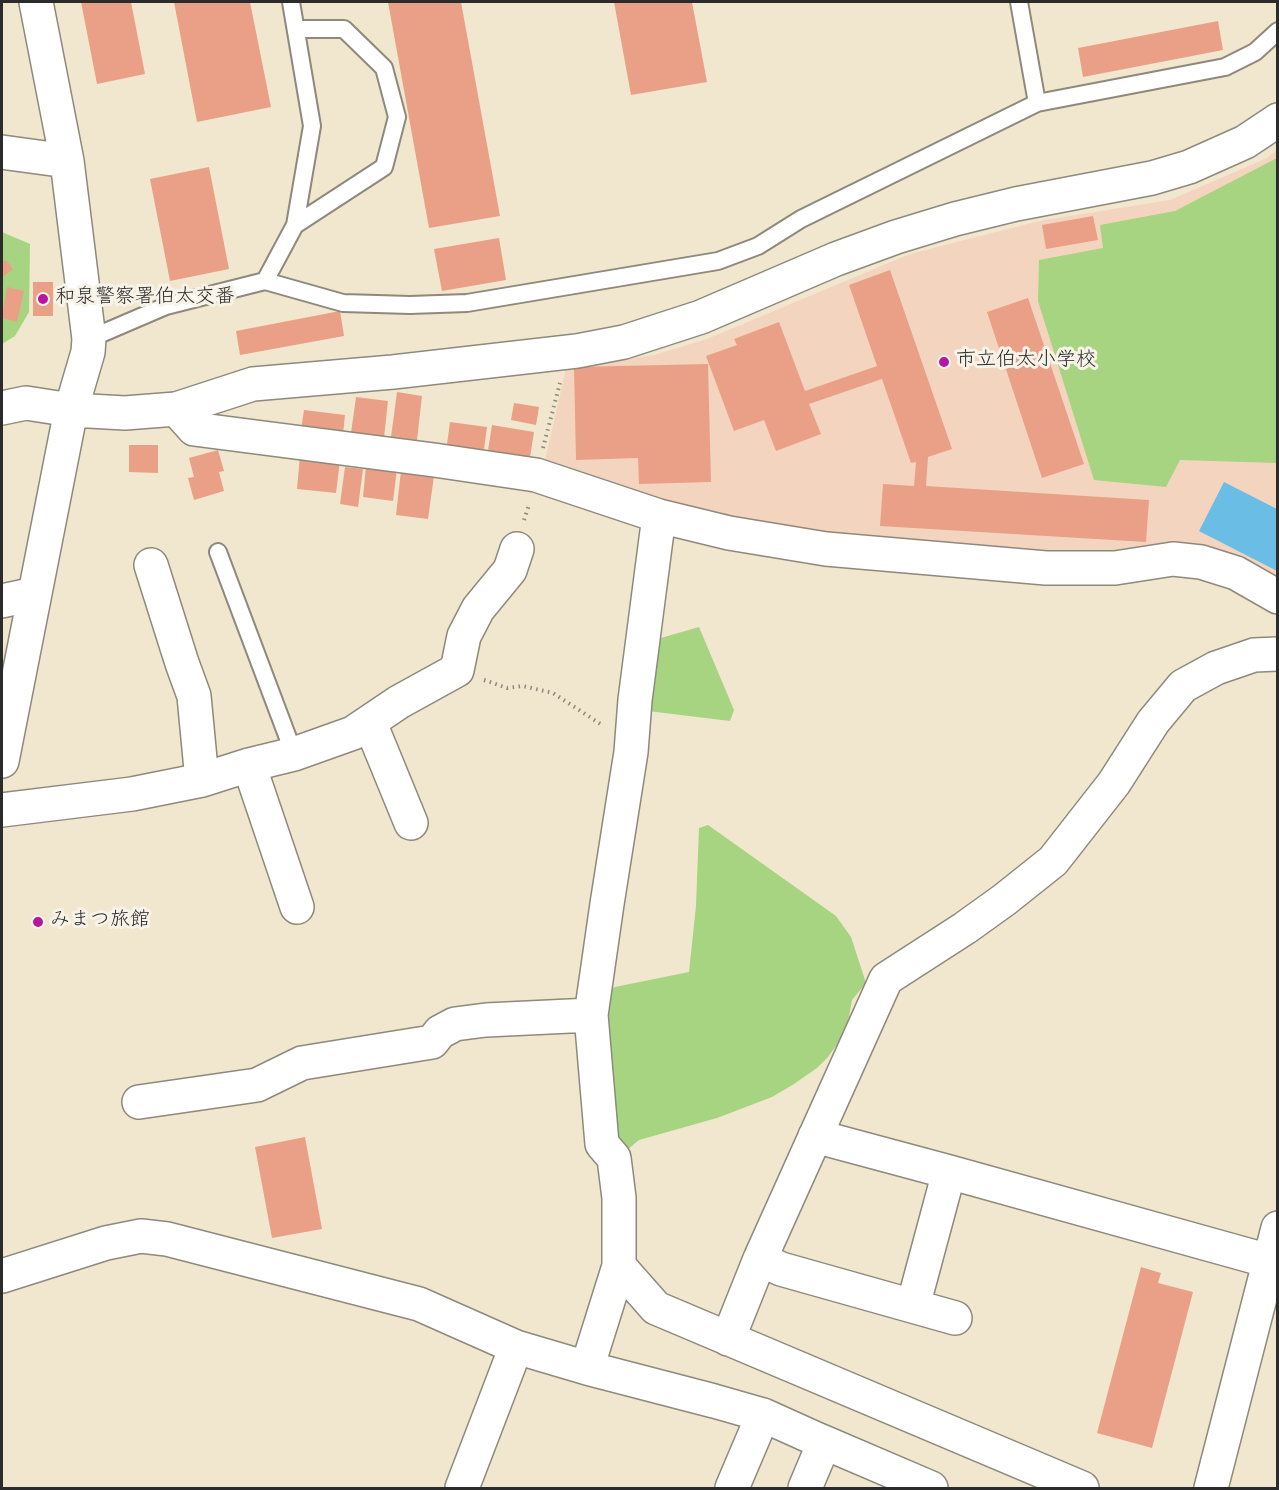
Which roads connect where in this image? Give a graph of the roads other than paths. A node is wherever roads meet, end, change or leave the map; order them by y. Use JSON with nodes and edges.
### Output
{"nodes":[{"id":1,"x":36,"y":2,"type":"edge"},
{"id":2,"x":291,"y":2,"type":"edge"},
{"id":3,"x":1019,"y":2,"type":"edge"},
{"id":4,"x":296,"y":29,"type":"junction"},
{"id":5,"x":1278,"y":31,"type":"edge"},
{"id":6,"x":1038,"y":103,"type":"junction"},
{"id":7,"x":1278,"y":120,"type":"edge"},
{"id":8,"x":2,"y":152,"type":"edge"},
{"id":9,"x":67,"y":161,"type":"junction"},
{"id":10,"x":295,"y":225,"type":"junction"},
{"id":11,"x":265,"y":280,"type":"junction"},
{"id":12,"x":89,"y":339,"type":"junction"},
{"id":13,"x":2,"y":408,"type":"edge"},
{"id":14,"x":177,"y":409,"type":"junction"},
{"id":15,"x":70,"y":410,"type":"junction"},
{"id":16,"x":659,"y":516,"type":"junction"},
{"id":17,"x":517,"y":549,"type":"road end"},
{"id":18,"x":218,"y":552,"type":"dead end"},
{"id":19,"x":152,"y":565,"type":"dead end"},
{"id":20,"x":34,"y":594,"type":"junction"},
{"id":21,"x":1278,"y":597,"type":"edge"},
{"id":22,"x":2,"y":601,"type":"edge"},
{"id":23,"x":1278,"y":654,"type":"edge"},
{"id":24,"x":370,"y":723,"type":"junction"},
{"id":25,"x":294,"y":754,"type":"junction"},
{"id":26,"x":2,"y":757,"type":"edge"},
{"id":27,"x":249,"y":765,"type":"junction"},
{"id":28,"x":202,"y":780,"type":"junction"},
{"id":29,"x":2,"y":810,"type":"edge"},
{"id":30,"x":411,"y":823,"type":"dead end"},
{"id":31,"x":297,"y":907,"type":"dead end"},
{"id":32,"x":591,"y":1015,"type":"junction"},
{"id":33,"x":140,"y":1102,"type":"dead end"},
{"id":34,"x":815,"y":1136,"type":"junction"},
{"id":35,"x":949,"y":1172,"type":"junction"},
{"id":36,"x":1278,"y":1228,"type":"edge"},
{"id":37,"x":760,"y":1259,"type":"junction"},
{"id":38,"x":1269,"y":1261,"type":"junction"},
{"id":39,"x":619,"y":1266,"type":"junction"},
{"id":40,"x":2,"y":1276,"type":"edge"},
{"id":41,"x":913,"y":1306,"type":"junction"},
{"id":42,"x":955,"y":1318,"type":"dead end"},
{"id":43,"x":728,"y":1339,"type":"junction"},
{"id":44,"x":516,"y":1347,"type":"junction"},
{"id":45,"x":587,"y":1368,"type":"junction"},
{"id":46,"x":763,"y":1415,"type":"junction"},
{"id":47,"x":824,"y":1443,"type":"junction"},
{"id":48,"x":471,"y":1486,"type":"edge"},
{"id":49,"x":732,"y":1488,"type":"edge"},
{"id":50,"x":805,"y":1488,"type":"edge"},
{"id":51,"x":931,"y":1488,"type":"edge"},
{"id":52,"x":1082,"y":1488,"type":"edge"},
{"id":53,"x":1211,"y":1488,"type":"edge"}],
"edges":[{"from":1,"to":9,"type":"street"},
{"from":2,"to":4,"type":"lane"},
{"from":3,"to":6,"type":"lane"},
{"from":4,"to":10,"type":"lane"},
{"from":4,"to":10,"type":"lane"},
{"from":5,"to":6,"type":"lane"},
{"from":6,"to":11,"type":"lane"},
{"from":7,"to":14,"type":"street"},
{"from":8,"to":9,"type":"street"},
{"from":9,"to":12,"type":"street"},
{"from":10,"to":11,"type":"lane"},
{"from":11,"to":12,"type":"lane"},
{"from":12,"to":15,"type":"street"},
{"from":13,"to":15,"type":"street"},
{"from":14,"to":15,"type":"street"},
{"from":14,"to":16,"type":"street"},
{"from":15,"to":20,"type":"street"},
{"from":16,"to":21,"type":"street"},
{"from":16,"to":32,"type":"street"},
{"from":17,"to":24,"type":"street"},
{"from":18,"to":25,"type":"lane"},
{"from":19,"to":28,"type":"street"},
{"from":20,"to":22,"type":"street"},
{"from":20,"to":26,"type":"street"},
{"from":23,"to":34,"type":"street"},
{"from":24,"to":25,"type":"street"},
{"from":24,"to":30,"type":"street"},
{"from":25,"to":27,"type":"street"},
{"from":27,"to":28,"type":"street"},
{"from":27,"to":31,"type":"street"},
{"from":28,"to":29,"type":"street"},
{"from":32,"to":33,"type":"street"},
{"from":32,"to":39,"type":"street"},
{"from":34,"to":35,"type":"street"},
{"from":34,"to":37,"type":"street"},
{"from":35,"to":38,"type":"street"},
{"from":35,"to":41,"type":"street"},
{"from":36,"to":38,"type":"street"},
{"from":37,"to":41,"type":"street"},
{"from":37,"to":43,"type":"street"},
{"from":38,"to":53,"type":"street"},
{"from":39,"to":43,"type":"street"},
{"from":39,"to":45,"type":"street"},
{"from":40,"to":44,"type":"street"},
{"from":41,"to":42,"type":"street"},
{"from":43,"to":52,"type":"street"},
{"from":44,"to":45,"type":"street"},
{"from":44,"to":48,"type":"street"},
{"from":45,"to":46,"type":"street"},
{"from":46,"to":47,"type":"street"},
{"from":46,"to":49,"type":"street"},
{"from":47,"to":50,"type":"street"},
{"from":47,"to":51,"type":"street"}]}
